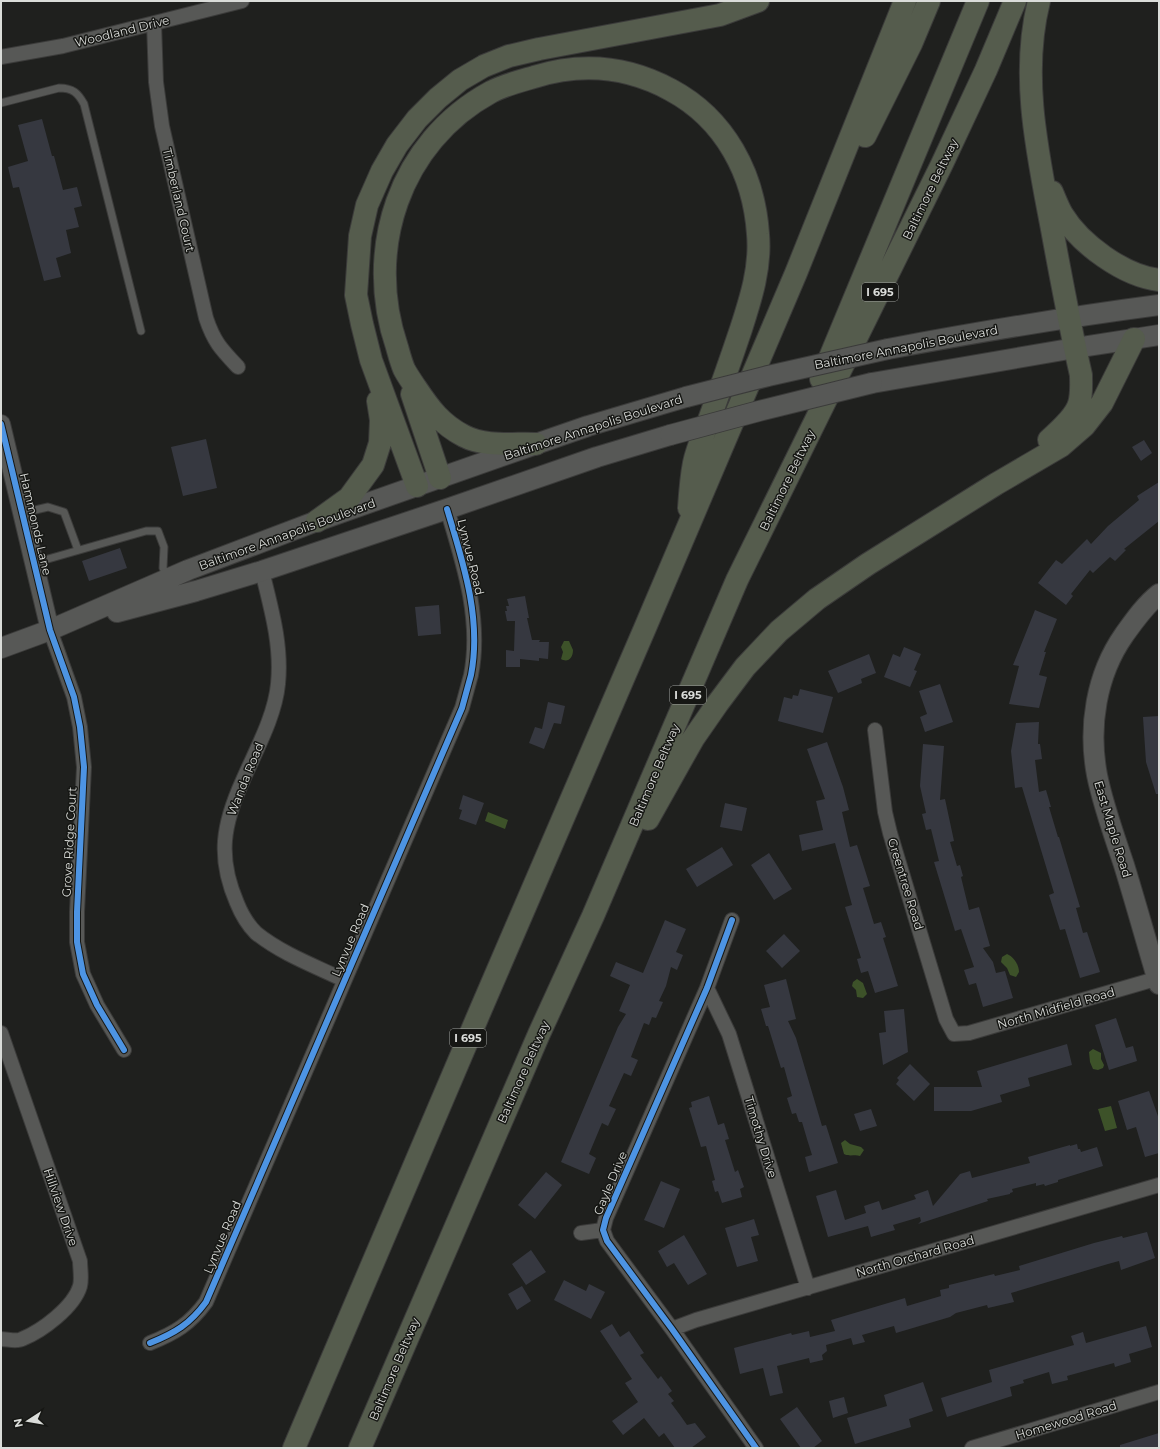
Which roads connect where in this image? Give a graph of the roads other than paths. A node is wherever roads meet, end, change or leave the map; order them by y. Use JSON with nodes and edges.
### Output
{"nodes":[{"id":1,"x":242,"y":1,"type":"edge"},
{"id":2,"x":758,"y":1,"type":"edge"},
{"id":3,"x":905,"y":1,"type":"edge"},
{"id":4,"x":928,"y":1,"type":"edge"},
{"id":5,"x":978,"y":1,"type":"edge"},
{"id":6,"x":1015,"y":1,"type":"edge"},
{"id":7,"x":1040,"y":1,"type":"edge"},
{"id":8,"x":154,"y":23,"type":"junction"},
{"id":9,"x":1,"y":57,"type":"edge"},
{"id":10,"x":1,"y":103,"type":"edge"},
{"id":11,"x":1041,"y":170,"type":"junction"},
{"id":12,"x":796,"y":273,"type":"junction"},
{"id":13,"x":1159,"y":280,"type":"edge"},
{"id":14,"x":1159,"y":305,"type":"edge"},
{"id":15,"x":1069,"y":317,"type":"junction"},
{"id":16,"x":141,"y":331,"type":"dead end"},
{"id":17,"x":1159,"y":335,"type":"edge"},
{"id":18,"x":1134,"y":340,"type":"junction"},
{"id":19,"x":1075,"y":348,"type":"junction"},
{"id":20,"x":371,"y":360,"type":"junction"},
{"id":21,"x":238,"y":367,"type":"dead end"},
{"id":22,"x":404,"y":368,"type":"junction"},
{"id":23,"x":1,"y":424,"type":"edge"},
{"id":24,"x":536,"y":444,"type":"junction"},
{"id":25,"x":440,"y":478,"type":"junction"},
{"id":26,"x":996,"y":484,"type":"junction"},
{"id":27,"x":417,"y":486,"type":"junction"},
{"id":28,"x":447,"y":509,"type":"junction"},
{"id":29,"x":22,"y":514,"type":"junction"},
{"id":30,"x":317,"y":521,"type":"junction"},
{"id":31,"x":686,"y":533,"type":"junction"},
{"id":32,"x":78,"y":550,"type":"junction"},
{"id":33,"x":34,"y":563,"type":"junction"},
{"id":34,"x":262,"y":571,"type":"junction"},
{"id":35,"x":168,"y":579,"type":"junction"},
{"id":36,"x":737,"y":580,"type":"junction"},
{"id":37,"x":1159,"y":594,"type":"edge"},
{"id":38,"x":50,"y":630,"type":"junction"},
{"id":39,"x":1,"y":648,"type":"edge"},
{"id":40,"x":876,"y":730,"type":"dead end"},
{"id":41,"x":593,"y":916,"type":"junction"},
{"id":42,"x":732,"y":920,"type":"dead end"},
{"id":43,"x":344,"y":980,"type":"junction"},
{"id":44,"x":1158,"y":980,"type":"edge"},
{"id":45,"x":707,"y":988,"type":"junction"},
{"id":46,"x":1,"y":1033,"type":"edge"},
{"id":47,"x":954,"y":1034,"type":"joint"},
{"id":48,"x":124,"y":1050,"type":"dead end"},
{"id":49,"x":1159,"y":1185,"type":"edge"},
{"id":50,"x":603,"y":1230,"type":"junction"},
{"id":51,"x":581,"y":1233,"type":"dead end"},
{"id":52,"x":808,"y":1288,"type":"junction"},
{"id":53,"x":672,"y":1329,"type":"junction"},
{"id":54,"x":1,"y":1339,"type":"edge"},
{"id":55,"x":150,"y":1343,"type":"dead end"},
{"id":56,"x":1159,"y":1392,"type":"edge"},
{"id":57,"x":294,"y":1448,"type":"edge"},
{"id":58,"x":360,"y":1448,"type":"edge"},
{"id":59,"x":756,"y":1448,"type":"edge"},
{"id":60,"x":972,"y":1448,"type":"edge"}],
"edges":[{"from":1,"to":8,"type":"street","name":"Woodland Drive"},
{"from":2,"to":20,"type":"highway"},
{"from":3,"to":12,"type":"highway","number":"I 695"},
{"from":4,"to":12,"type":"highway"},
{"from":5,"to":36,"type":"highway"},
{"from":6,"to":36,"type":"highway","name":"Baltimore Beltway","number":"I 695"},
{"from":7,"to":11,"type":"highway"},
{"from":8,"to":9,"type":"street","name":"Woodland Drive"},
{"from":8,"to":21,"type":"street","name":"Timberland Court"},
{"from":10,"to":16,"type":"lane"},
{"from":11,"to":13,"type":"highway"},
{"from":11,"to":15,"type":"highway"},
{"from":12,"to":31,"type":"highway","number":"I 695"},
{"from":14,"to":15,"type":"main road","name":"Baltimore Annapolis Boulevard"},
{"from":15,"to":19,"type":"highway"},
{"from":15,"to":24,"type":"main road","name":"Baltimore Annapolis Boulevard","bridge":true},
{"from":17,"to":18,"type":"main road","name":"Baltimore Annapolis Boulevard"},
{"from":18,"to":19,"type":"main road","name":"Baltimore Annapolis Boulevard"},
{"from":18,"to":26,"type":"highway"},
{"from":19,"to":26,"type":"highway"},
{"from":19,"to":28,"type":"main road","name":"Baltimore Annapolis Boulevard","bridge":true},
{"from":20,"to":27,"type":"highway"},
{"from":20,"to":30,"type":"highway"},
{"from":22,"to":24,"type":"highway"},
{"from":22,"to":25,"type":"highway"},
{"from":22,"to":31,"type":"highway"},
{"from":23,"to":29,"type":"street","name":"Hammonds Lane"},
{"from":24,"to":25,"type":"main road","name":"Baltimore Annapolis Boulevard"},
{"from":25,"to":27,"type":"main road","name":"Baltimore Annapolis Boulevard"},
{"from":25,"to":28,"type":"main road"},
{"from":26,"to":41,"type":"highway"},
{"from":27,"to":28,"type":"main road"},
{"from":27,"to":30,"type":"main road","name":"Baltimore Annapolis Boulevard"},
{"from":28,"to":34,"type":"main road","name":"Baltimore Annapolis Boulevard"},
{"from":28,"to":43,"type":"street","name":"Lynvue Road"},
{"from":29,"to":32,"type":"lane"},
{"from":29,"to":33,"type":"street","name":"Hammonds Lane"},
{"from":30,"to":35,"type":"main road","name":"Baltimore Annapolis Boulevard"},
{"from":31,"to":57,"type":"highway","number":"I 695"},
{"from":32,"to":33,"type":"lane"},
{"from":32,"to":35,"type":"lane"},
{"from":33,"to":38,"type":"street","name":"Hammonds Lane"},
{"from":34,"to":38,"type":"main road","name":"Baltimore Annapolis Boulevard"},
{"from":34,"to":43,"type":"street","name":"Wanda Road"},
{"from":35,"to":38,"type":"main road","name":"Baltimore Annapolis Boulevard"},
{"from":36,"to":41,"type":"highway","name":"Baltimore Beltway","number":"I 695"},
{"from":37,"to":44,"type":"main road","name":"East Maple Road"},
{"from":38,"to":39,"type":"main road","name":"Baltimore Annapolis Boulevard"},
{"from":38,"to":48,"type":"street","name":"Grove Ridge Court"},
{"from":40,"to":47,"type":"street","name":"Greentree Road"},
{"from":41,"to":58,"type":"highway","name":"Baltimore Beltway","number":"I 695"},
{"from":42,"to":45,"type":"street","name":"Gayle Drive"},
{"from":43,"to":55,"type":"street","name":"Lynvue Road"},
{"from":44,"to":47,"type":"street","name":"North Midfield Road"},
{"from":45,"to":50,"type":"street","name":"Gayle Drive"},
{"from":45,"to":52,"type":"street","name":"Timothy Drive"},
{"from":46,"to":54,"type":"street","name":"Hillview Drive"},
{"from":49,"to":52,"type":"street","name":"North Orchard Road"},
{"from":50,"to":51,"type":"street","name":"Gayle Drive"},
{"from":50,"to":53,"type":"street","name":"Gayle Drive"},
{"from":52,"to":53,"type":"street","name":"North Orchard Road"},
{"from":53,"to":59,"type":"street","name":"Gayle Drive"},
{"from":56,"to":60,"type":"street","name":"Homewood Road"}]}
